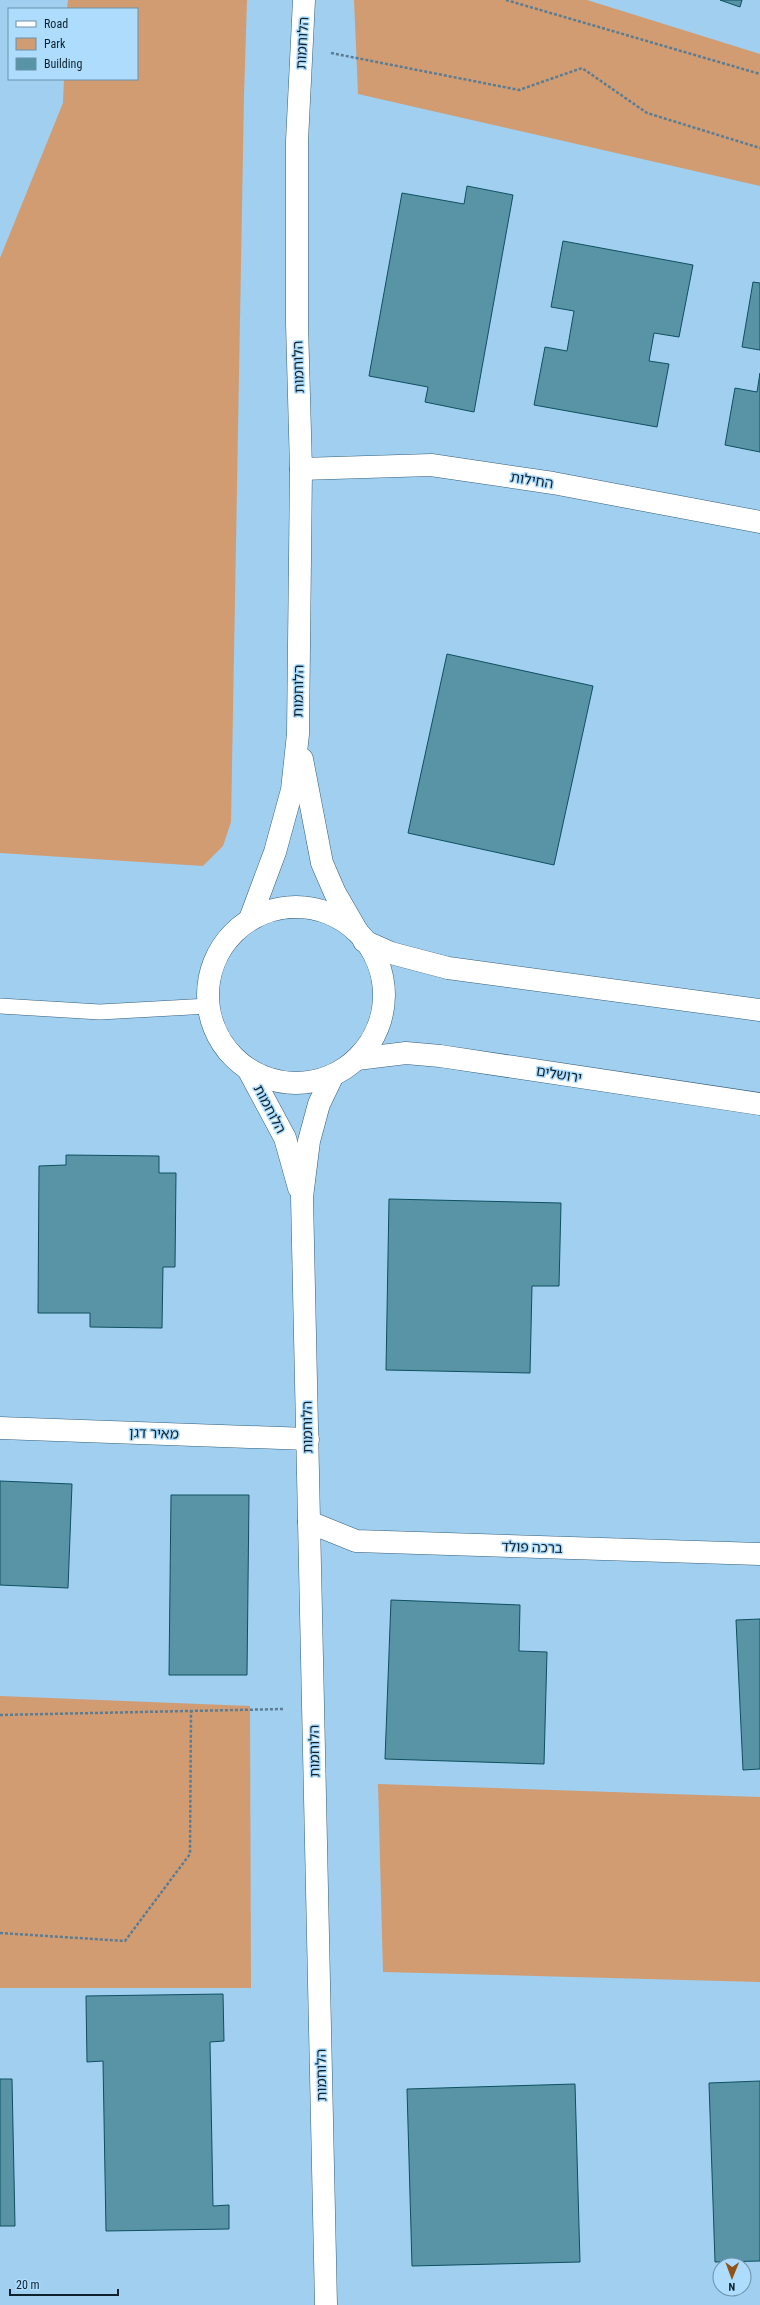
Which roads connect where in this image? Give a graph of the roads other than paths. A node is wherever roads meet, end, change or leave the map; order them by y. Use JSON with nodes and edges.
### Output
{"nodes":[{"id":1,"x":304,"y":0,"type":"edge"},
{"id":2,"x":301,"y":469,"type":"junction"},
{"id":3,"x":760,"y":522,"type":"edge"},
{"id":4,"x":298,"y":734,"type":"junction"},
{"id":5,"x":250,"y":919,"type":"junction"},
{"id":6,"x":360,"y":936,"type":"junction"},
{"id":7,"x":0,"y":1006,"type":"edge"},
{"id":8,"x":209,"y":1006,"type":"junction"},
{"id":9,"x":760,"y":1010,"type":"edge"},
{"id":10,"x":357,"y":1059,"type":"junction"},
{"id":11,"x":248,"y":1069,"type":"junction"},
{"id":12,"x":333,"y":1075,"type":"junction"},
{"id":13,"x":760,"y":1104,"type":"edge"},
{"id":14,"x":302,"y":1197,"type":"junction"},
{"id":15,"x":0,"y":1428,"type":"edge"},
{"id":16,"x":308,"y":1439,"type":"junction"},
{"id":17,"x":309,"y":1522,"type":"junction"},
{"id":18,"x":760,"y":1554,"type":"edge"},
{"id":19,"x":326,"y":2305,"type":"edge"}],
"edges":[{"from":1,"to":2,"type":"street","name":"הלוחמות"},
{"from":2,"to":3,"type":"street","name":"החילות"},
{"from":2,"to":4,"type":"street","name":"הלוחמות"},
{"from":4,"to":5,"type":"street","name":"הלוחמות"},
{"from":4,"to":6,"type":"street","name":"הלוחמות"},
{"from":5,"to":6,"type":"street"},
{"from":5,"to":8,"type":"street"},
{"from":6,"to":9,"type":"street"},
{"from":6,"to":10,"type":"street","name":"הלוחמות"},
{"from":7,"to":8,"type":"lane"},
{"from":8,"to":11,"type":"street"},
{"from":10,"to":12,"type":"street"},
{"from":10,"to":13,"type":"street","name":"ירושלים"},
{"from":11,"to":12,"type":"street"},
{"from":11,"to":14,"type":"street","name":"הלוחמות"},
{"from":12,"to":14,"type":"street","name":"הלוחמות"},
{"from":14,"to":16,"type":"street","name":"הלוחמות"},
{"from":15,"to":16,"type":"street","name":"מאיר דגן"},
{"from":16,"to":17,"type":"street","name":"הלוחמות"},
{"from":17,"to":18,"type":"street","name":"ברכה פולד"},
{"from":17,"to":19,"type":"street","name":"הלוחמות"}]}
